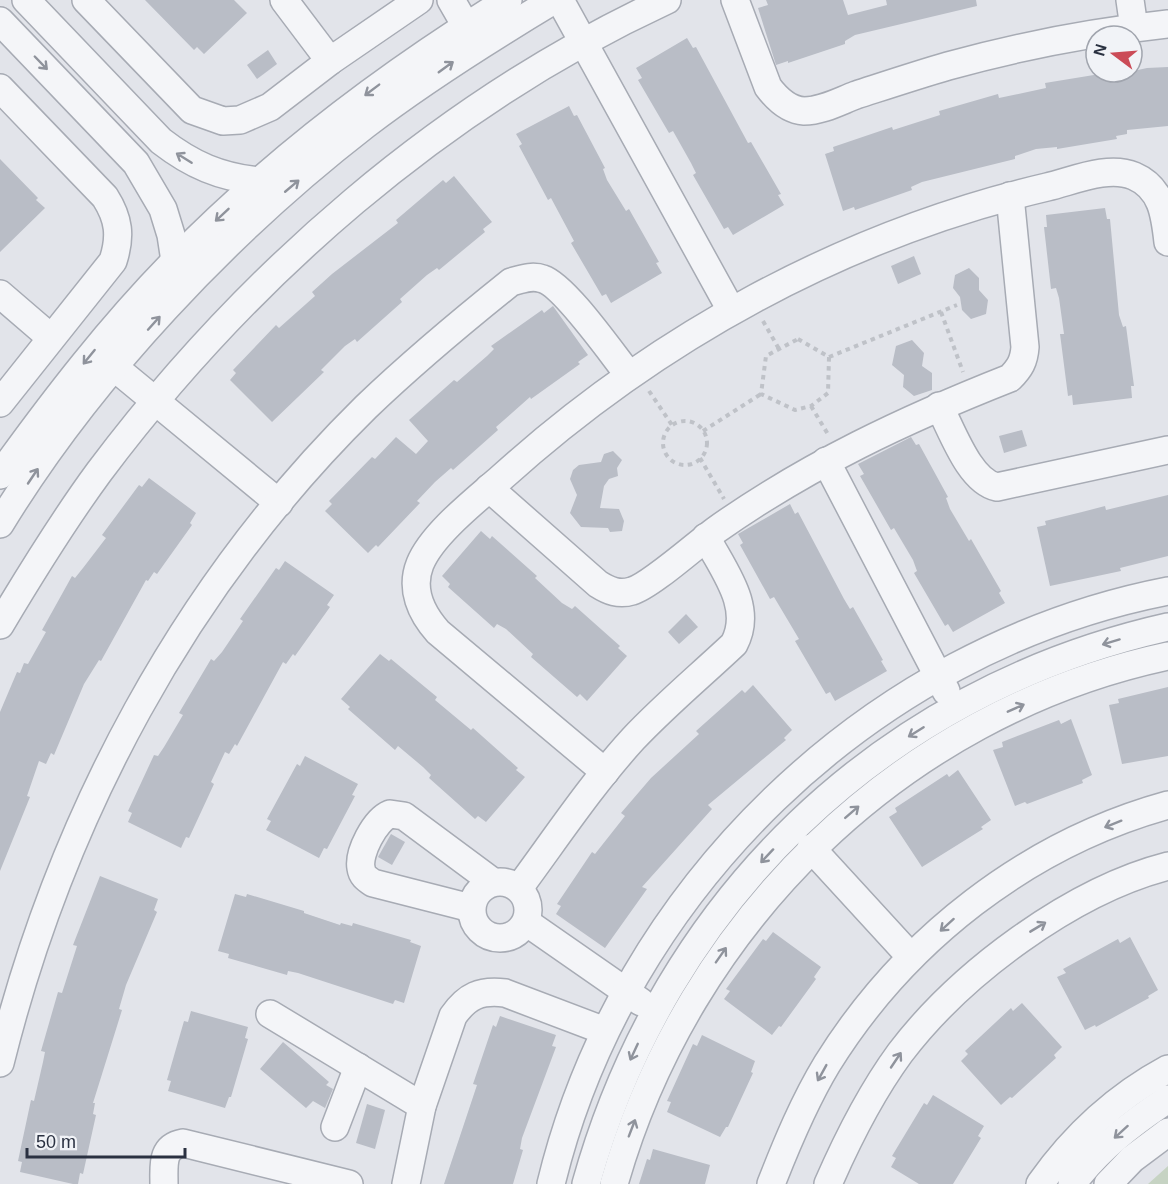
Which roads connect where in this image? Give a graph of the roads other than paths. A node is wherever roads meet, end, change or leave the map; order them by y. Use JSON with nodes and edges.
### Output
{"nodes":[{"id":1,"x":26,"y":0,"type":"edge"},
{"id":2,"x":284,"y":0,"type":"edge"},
{"id":3,"x":419,"y":0,"type":"edge"},
{"id":4,"x":451,"y":0,"type":"edge"},
{"id":5,"x":508,"y":0,"type":"edge"},
{"id":6,"x":554,"y":0,"type":"edge"},
{"id":7,"x":560,"y":0,"type":"edge"},
{"id":8,"x":667,"y":0,"type":"edge"},
{"id":9,"x":735,"y":0,"type":"edge"},
{"id":10,"x":1130,"y":0,"type":"edge"},
{"id":11,"x":90,"y":4,"type":"edge"},
{"id":12,"x":0,"y":21,"type":"edge"},
{"id":13,"x":1133,"y":24,"type":"edge"},
{"id":14,"x":1168,"y":24,"type":"edge"},
{"id":15,"x":466,"y":26,"type":"junction"},
{"id":16,"x":1144,"y":27,"type":"edge"},
{"id":17,"x":1084,"y":37,"type":"edge"},
{"id":18,"x":63,"y":38,"type":"junction"},
{"id":19,"x":584,"y":43,"type":"junction"},
{"id":20,"x":330,"y":61,"type":"junction"},
{"id":21,"x":0,"y":88,"type":"edge"},
{"id":22,"x":259,"y":181,"type":"junction"},
{"id":23,"x":1010,"y":196,"type":"junction"},
{"id":24,"x":1168,"y":242,"type":"edge"},
{"id":25,"x":174,"y":261,"type":"junction"},
{"id":26,"x":0,"y":294,"type":"edge"},
{"id":27,"x":741,"y":305,"type":"junction"},
{"id":28,"x":50,"y":337,"type":"junction"},
{"id":29,"x":114,"y":367,"type":"junction"},
{"id":30,"x":632,"y":373,"type":"junction"},
{"id":31,"x":155,"y":401,"type":"junction"},
{"id":32,"x":0,"y":403,"type":"edge"},
{"id":33,"x":939,"y":406,"type":"junction"},
{"id":34,"x":1168,"y":450,"type":"edge"},
{"id":35,"x":833,"y":457,"type":"junction"},
{"id":36,"x":0,"y":475,"type":"edge"},
{"id":37,"x":489,"y":488,"type":"junction"},
{"id":38,"x":279,"y":503,"type":"junction"},
{"id":39,"x":0,"y":524,"type":"edge"},
{"id":40,"x":706,"y":537,"type":"junction"},
{"id":41,"x":1168,"y":591,"type":"edge"},
{"id":42,"x":0,"y":625,"type":"edge"},
{"id":43,"x":1168,"y":627,"type":"edge"},
{"id":44,"x":1168,"y":657,"type":"edge"},
{"id":45,"x":938,"y":676,"type":"junction"},
{"id":46,"x":955,"y":708,"type":"junction"},
{"id":47,"x":605,"y":772,"type":"junction"},
{"id":48,"x":1168,"y":805,"type":"edge"},
{"id":49,"x":811,"y":848,"type":"junction"},
{"id":50,"x":1168,"y":866,"type":"edge"},
{"id":51,"x":493,"y":882,"type":"junction"},
{"id":52,"x":519,"y":888,"type":"junction"},
{"id":53,"x":471,"y":908,"type":"junction"},
{"id":54,"x":526,"y":922,"type":"junction"},
{"id":55,"x":911,"y":957,"type":"junction"},
{"id":56,"x":626,"y":992,"type":"junction"},
{"id":57,"x":6,"y":1009,"type":"edge"},
{"id":58,"x":654,"y":1011,"type":"junction"},
{"id":59,"x":270,"y":1014,"type":"dead end"},
{"id":60,"x":605,"y":1031,"type":"junction"},
{"id":61,"x":0,"y":1063,"type":"edge"},
{"id":62,"x":357,"y":1067,"type":"junction"},
{"id":63,"x":1168,"y":1069,"type":"edge"},
{"id":64,"x":1168,"y":1098,"type":"edge"},
{"id":65,"x":422,"y":1106,"type":"junction"},
{"id":66,"x":335,"y":1127,"type":"dead end"},
{"id":67,"x":1168,"y":1132,"type":"edge"},
{"id":68,"x":164,"y":1184,"type":"edge"},
{"id":69,"x":350,"y":1184,"type":"edge"},
{"id":70,"x":406,"y":1184,"type":"edge"},
{"id":71,"x":551,"y":1184,"type":"edge"},
{"id":72,"x":586,"y":1184,"type":"edge"},
{"id":73,"x":614,"y":1184,"type":"edge"},
{"id":74,"x":771,"y":1184,"type":"edge"},
{"id":75,"x":828,"y":1184,"type":"edge"},
{"id":76,"x":1040,"y":1184,"type":"edge"},
{"id":77,"x":1072,"y":1184,"type":"edge"},
{"id":78,"x":1108,"y":1184,"type":"edge"}],
"edges":[{"from":1,"to":18,"type":"street"},
{"from":2,"to":20,"type":"street"},
{"from":3,"to":20,"type":"street"},
{"from":4,"to":15,"type":"street"},
{"from":5,"to":15,"type":"street"},
{"from":29,"to":6,"type":"street","one_way":true},
{"from":7,"to":19,"type":"street"},
{"from":8,"to":19,"type":"street"},
{"from":9,"to":17,"type":"street"},
{"from":10,"to":13,"type":"street"},
{"from":11,"to":18,"type":"street"},
{"from":11,"to":20,"type":"street"},
{"from":12,"to":25,"type":"street","one_way":true},
{"from":14,"to":16,"type":"street"},
{"from":15,"to":22,"type":"street","one_way":true},
{"from":22,"to":18,"type":"street","one_way":true},
{"from":19,"to":27,"type":"street"},
{"from":19,"to":31,"type":"street"},
{"from":21,"to":28,"type":"street"},
{"from":22,"to":25,"type":"street","one_way":true},
{"from":23,"to":24,"type":"street"},
{"from":23,"to":27,"type":"street"},
{"from":23,"to":33,"type":"street"},
{"from":25,"to":36,"type":"street","one_way":true},
{"from":26,"to":28,"type":"street"},
{"from":27,"to":30,"type":"street"},
{"from":28,"to":32,"type":"street"},
{"from":29,"to":31,"type":"street"},
{"from":39,"to":29,"type":"street","one_way":true},
{"from":30,"to":37,"type":"street"},
{"from":30,"to":38,"type":"street"},
{"from":31,"to":38,"type":"street"},
{"from":31,"to":42,"type":"street"},
{"from":33,"to":34,"type":"street"},
{"from":33,"to":35,"type":"street"},
{"from":35,"to":40,"type":"street"},
{"from":35,"to":45,"type":"street"},
{"from":37,"to":40,"type":"street"},
{"from":37,"to":47,"type":"street"},
{"from":38,"to":57,"type":"street"},
{"from":40,"to":47,"type":"street"},
{"from":41,"to":45,"type":"street"},
{"from":43,"to":46,"type":"street","one_way":true},
{"from":49,"to":44,"type":"street","one_way":true},
{"from":45,"to":46,"type":"street"},
{"from":45,"to":56,"type":"street"},
{"from":46,"to":58,"type":"street","one_way":true},
{"from":47,"to":52,"type":"street"},
{"from":48,"to":55,"type":"street","one_way":true},
{"from":49,"to":55,"type":"street"},
{"from":73,"to":49,"type":"street","one_way":true},
{"from":75,"to":50,"type":"street","one_way":true},
{"from":51,"to":52,"type":"street"},
{"from":51,"to":53,"type":"street"},
{"from":51,"to":53,"type":"street"},
{"from":52,"to":54,"type":"street"},
{"from":53,"to":54,"type":"street"},
{"from":54,"to":56,"type":"street"},
{"from":55,"to":74,"type":"street","one_way":true},
{"from":56,"to":58,"type":"street"},
{"from":56,"to":60,"type":"street"},
{"from":57,"to":61,"type":"street"},
{"from":58,"to":72,"type":"street","one_way":true},
{"from":59,"to":62,"type":"street"},
{"from":60,"to":65,"type":"street"},
{"from":60,"to":71,"type":"street"},
{"from":62,"to":65,"type":"street"},
{"from":62,"to":66,"type":"street"},
{"from":63,"to":76,"type":"street"},
{"from":64,"to":77,"type":"street","one_way":true},
{"from":65,"to":70,"type":"street"},
{"from":67,"to":78,"type":"street"},
{"from":68,"to":69,"type":"street"}]}
